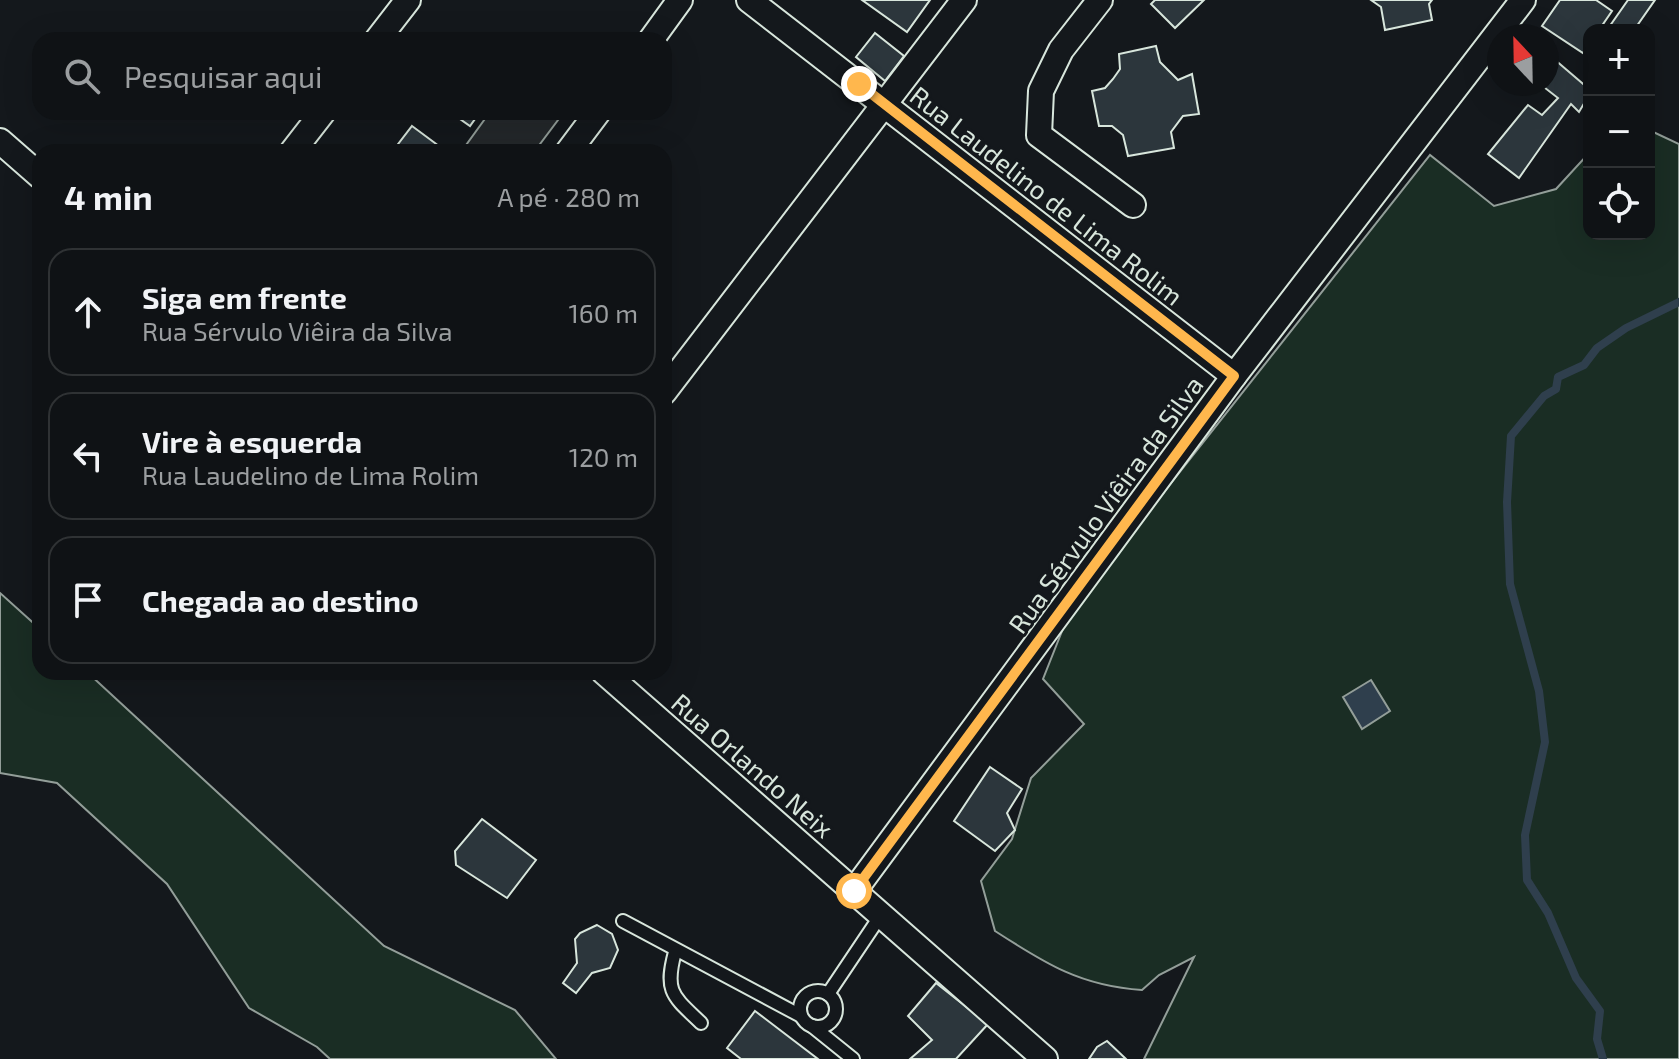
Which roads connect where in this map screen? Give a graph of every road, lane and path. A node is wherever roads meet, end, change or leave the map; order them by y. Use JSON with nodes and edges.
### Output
{"nodes":[{"id":1,"x":408,"y":0,"type":"edge"},
{"id":2,"x":680,"y":0,"type":"edge"},
{"id":3,"x":749,"y":0,"type":"edge"},
{"id":4,"x":964,"y":0,"type":"edge"},
{"id":5,"x":1100,"y":0,"type":"edge"},
{"id":6,"x":1523,"y":0,"type":"edge"},
{"id":7,"x":383,"y":32,"type":"edge"},
{"id":8,"x":657,"y":32,"type":"edge"},
{"id":9,"x":885,"y":104,"type":"junction"},
{"id":10,"x":317,"y":120,"type":"edge"},
{"id":11,"x":592,"y":120,"type":"edge"},
{"id":12,"x":0,"y":141,"type":"edge"},
{"id":13,"x":298,"y":144,"type":"edge"},
{"id":14,"x":574,"y":144,"type":"edge"},
{"id":15,"x":32,"y":169,"type":"edge"},
{"id":16,"x":1133,"y":205,"type":"dead end"},
{"id":17,"x":1234,"y":376,"type":"junction"},
{"id":18,"x":672,"y":382,"type":"edge"},
{"id":19,"x":613,"y":680,"type":"edge"},
{"id":20,"x":854,"y":891,"type":"junction"},
{"id":21,"x":881,"y":915,"type":"junction"},
{"id":22,"x":623,"y":921,"type":"dead end"},
{"id":23,"x":675,"y":952,"type":"junction"},
{"id":24,"x":828,"y":994,"type":"junction"},
{"id":25,"x":801,"y":1016,"type":"junction"},
{"id":26,"x":701,"y":1023,"type":"dead end"},
{"id":27,"x":812,"y":1026,"type":"junction"},
{"id":28,"x":853,"y":1059,"type":"edge"},
{"id":29,"x":1045,"y":1059,"type":"edge"}],
"edges":[{"from":1,"to":7,"type":"street"},
{"from":2,"to":8,"type":"street"},
{"from":3,"to":9,"type":"street","name":"Rua Laudelino de Lima Rolim"},
{"from":4,"to":9,"type":"street"},
{"from":5,"to":16,"type":"street"},
{"from":6,"to":17,"type":"street","name":"Rua Sérvulo Viêira da Silva"},
{"from":9,"to":17,"type":"street","name":"Rua Laudelino de Lima Rolim"},
{"from":9,"to":18,"type":"street"},
{"from":10,"to":13,"type":"street"},
{"from":11,"to":14,"type":"street"},
{"from":12,"to":15,"type":"street"},
{"from":17,"to":20,"type":"street","name":"Rua Sérvulo Viêira da Silva"},
{"from":19,"to":20,"type":"street","name":"Rua Orlando Neix"},
{"from":20,"to":21,"type":"street","name":"Rua Orlando Neix"},
{"from":21,"to":24,"type":"lane"},
{"from":21,"to":29,"type":"street","name":"Rua Orlando Neix"},
{"from":22,"to":23,"type":"lane"},
{"from":23,"to":25,"type":"lane"},
{"from":23,"to":26,"type":"lane"},
{"from":24,"to":25,"type":"lane"},
{"from":24,"to":27,"type":"lane"},
{"from":25,"to":27,"type":"lane"},
{"from":27,"to":28,"type":"lane"}]}
